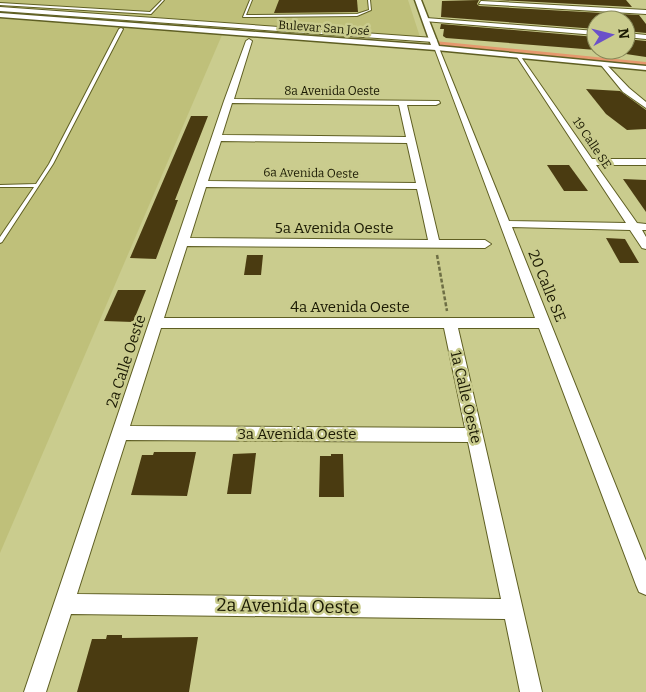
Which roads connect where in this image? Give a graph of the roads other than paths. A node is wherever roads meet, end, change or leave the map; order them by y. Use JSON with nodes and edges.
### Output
{"nodes":[{"id":1,"x":4,"y":0,"type":"edge"},
{"id":2,"x":163,"y":0,"type":"edge"},
{"id":3,"x":251,"y":0,"type":"edge"},
{"id":4,"x":370,"y":0,"type":"edge"},
{"id":5,"x":418,"y":0,"type":"edge"},
{"id":6,"x":480,"y":1,"type":"edge"},
{"id":7,"x":0,"y":4,"type":"edge"},
{"id":8,"x":0,"y":9,"type":"edge"},
{"id":9,"x":486,"y":10,"type":"dead end"},
{"id":10,"x":646,"y":12,"type":"edge"},
{"id":11,"x":0,"y":15,"type":"edge"},
{"id":12,"x":490,"y":17,"type":"dead end"},
{"id":13,"x":426,"y":20,"type":"junction"},
{"id":14,"x":495,"y":24,"type":"junction"},
{"id":15,"x":121,"y":29,"type":"dead end"},
{"id":16,"x":586,"y":32,"type":"edge"},
{"id":17,"x":249,"y":41,"type":"dead end"},
{"id":18,"x":435,"y":44,"type":"junction"},
{"id":19,"x":518,"y":55,"type":"junction"},
{"id":20,"x":646,"y":59,"type":"edge"},
{"id":21,"x":603,"y":64,"type":"junction"},
{"id":22,"x":646,"y":68,"type":"edge"},
{"id":23,"x":228,"y":101,"type":"junction"},
{"id":24,"x":403,"y":103,"type":"junction"},
{"id":25,"x":436,"y":103,"type":"dead end"},
{"id":26,"x":646,"y":106,"type":"edge"},
{"id":27,"x":216,"y":138,"type":"junction"},
{"id":28,"x":412,"y":140,"type":"junction"},
{"id":29,"x":589,"y":162,"type":"junction"},
{"id":30,"x":646,"y":162,"type":"edge"},
{"id":31,"x":201,"y":184,"type":"junction"},
{"id":32,"x":38,"y":185,"type":"junction"},
{"id":33,"x":0,"y":186,"type":"edge"},
{"id":34,"x":422,"y":186,"type":"junction"},
{"id":35,"x":504,"y":224,"type":"junction"},
{"id":36,"x":634,"y":227,"type":"junction"},
{"id":37,"x":646,"y":227,"type":"edge"},
{"id":38,"x":0,"y":241,"type":"edge"},
{"id":39,"x":182,"y":242,"type":"junction"},
{"id":40,"x":434,"y":244,"type":"junction"},
{"id":41,"x":485,"y":244,"type":"dead end"},
{"id":42,"x":646,"y":245,"type":"edge"},
{"id":43,"x":155,"y":323,"type":"junction"},
{"id":44,"x":450,"y":323,"type":"junction"},
{"id":45,"x":545,"y":324,"type":"junction"},
{"id":46,"x":120,"y":433,"type":"junction"},
{"id":47,"x":475,"y":435,"type":"junction"},
{"id":48,"x":646,"y":585,"type":"edge"},
{"id":49,"x":64,"y":604,"type":"junction"},
{"id":50,"x":513,"y":609,"type":"junction"},
{"id":51,"x":35,"y":692,"type":"edge"},
{"id":52,"x":531,"y":692,"type":"edge"}],
"edges":[{"from":1,"to":7,"type":"lane"},
{"from":2,"to":7,"type":"lane"},
{"from":3,"to":4,"type":"lane"},
{"from":5,"to":13,"type":"street","name":"20 Calle SE"},
{"from":6,"to":9,"type":"street"},
{"from":6,"to":10,"type":"street"},
{"from":8,"to":18,"type":"street","name":"Bulevar San José"},
{"from":11,"to":18,"type":"street","name":"Bulevar San José"},
{"from":12,"to":14,"type":"street"},
{"from":13,"to":14,"type":"street"},
{"from":13,"to":18,"type":"street","name":"20 Calle SE"},
{"from":14,"to":16,"type":"street"},
{"from":15,"to":32,"type":"lane"},
{"from":17,"to":23,"type":"street","name":"2a Calle Oeste"},
{"from":18,"to":19,"type":"street","name":"Bulevar San José"},
{"from":18,"to":20,"type":"street","name":"Bulevar San José"},
{"from":18,"to":35,"type":"street","name":"20 Calle SE"},
{"from":19,"to":21,"type":"street","name":"Bulevar San José"},
{"from":19,"to":29,"type":"street","name":"19 Calle SE"},
{"from":21,"to":22,"type":"street","name":"Bulevar San José"},
{"from":21,"to":26,"type":"street"},
{"from":23,"to":24,"type":"street","name":"8a Avenida Oeste"},
{"from":23,"to":27,"type":"street","name":"2a Calle Oeste"},
{"from":24,"to":25,"type":"street","name":"8a Avenida Oeste"},
{"from":24,"to":28,"type":"street"},
{"from":27,"to":28,"type":"street"},
{"from":27,"to":31,"type":"street","name":"2a Calle Oeste"},
{"from":28,"to":34,"type":"street"},
{"from":29,"to":30,"type":"street"},
{"from":29,"to":36,"type":"street","name":"19 Calle SE"},
{"from":31,"to":34,"type":"street","name":"6a Avenida Oeste"},
{"from":31,"to":39,"type":"street","name":"2a Calle Oeste"},
{"from":32,"to":33,"type":"lane"},
{"from":32,"to":38,"type":"lane"},
{"from":34,"to":40,"type":"street"},
{"from":35,"to":36,"type":"street"},
{"from":35,"to":45,"type":"street","name":"20 Calle SE"},
{"from":36,"to":37,"type":"street"},
{"from":36,"to":42,"type":"street","name":"19 Calle SE"},
{"from":39,"to":40,"type":"street","name":"5a Avenida Oeste"},
{"from":39,"to":43,"type":"street","name":"2a Calle Oeste"},
{"from":40,"to":41,"type":"street","name":"5a Avenida Oeste"},
{"from":43,"to":44,"type":"street","name":"4a Avenida Oeste"},
{"from":43,"to":46,"type":"street","name":"2a Calle Oeste"},
{"from":44,"to":45,"type":"street","name":"4a Avenida Oeste"},
{"from":44,"to":47,"type":"street","name":"1a Calle Oeste"},
{"from":45,"to":48,"type":"street","name":"20 Calle SE"},
{"from":46,"to":47,"type":"street","name":"3a Avenida Oeste"},
{"from":46,"to":49,"type":"street","name":"2a Calle Oeste"},
{"from":47,"to":50,"type":"street","name":"1a Calle Oeste"},
{"from":49,"to":50,"type":"street","name":"2a Avenida Oeste"},
{"from":49,"to":51,"type":"street","name":"2a Calle Oeste"},
{"from":50,"to":52,"type":"street","name":"1a Calle Oeste"}]}
